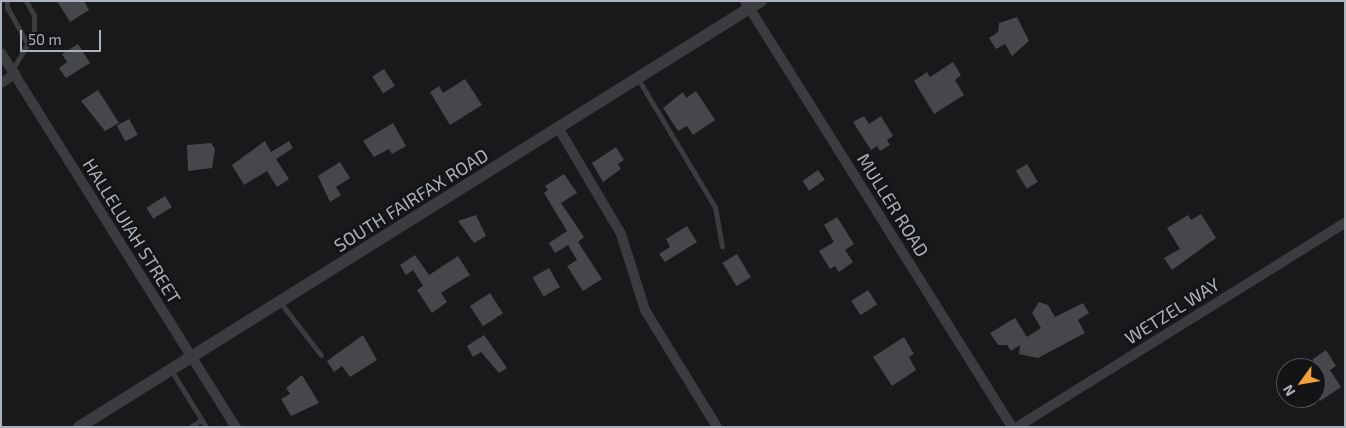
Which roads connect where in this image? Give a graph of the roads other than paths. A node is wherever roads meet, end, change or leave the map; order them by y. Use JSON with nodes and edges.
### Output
{"nodes":[{"id":1,"x":7,"y":1,"type":"edge"},
{"id":2,"x":26,"y":1,"type":"edge"},
{"id":3,"x":761,"y":1,"type":"edge"},
{"id":4,"x":747,"y":5,"type":"edge"},
{"id":5,"x":28,"y":45,"type":"junction"},
{"id":6,"x":1,"y":53,"type":"edge"},
{"id":7,"x":13,"y":72,"type":"junction"},
{"id":8,"x":638,"y":79,"type":"junction"},
{"id":9,"x":1,"y":83,"type":"edge"},
{"id":10,"x":558,"y":129,"type":"junction"},
{"id":11,"x":1345,"y":223,"type":"edge"},
{"id":12,"x":722,"y":246,"type":"dead end"},
{"id":13,"x":279,"y":302,"type":"junction"},
{"id":14,"x":321,"y":355,"type":"dead end"},
{"id":15,"x":192,"y":356,"type":"junction"},
{"id":16,"x":171,"y":369,"type":"junction"},
{"id":17,"x":201,"y":420,"type":"junction"},
{"id":18,"x":79,"y":427,"type":"edge"},
{"id":19,"x":190,"y":427,"type":"edge"},
{"id":20,"x":206,"y":427,"type":"edge"},
{"id":21,"x":236,"y":427,"type":"edge"},
{"id":22,"x":717,"y":427,"type":"edge"},
{"id":23,"x":1012,"y":427,"type":"edge"},
{"id":24,"x":1017,"y":427,"type":"edge"}],
"edges":[{"from":1,"to":5,"type":"lane"},
{"from":2,"to":5,"type":"lane"},
{"from":3,"to":4,"type":"street","name":"SOUTH FAIRFAX ROAD"},
{"from":4,"to":8,"type":"street","name":"SOUTH FAIRFAX ROAD"},
{"from":4,"to":23,"type":"street","name":"MULLER ROAD"},
{"from":5,"to":7,"type":"lane"},
{"from":6,"to":7,"type":"street","name":"HALLELUIAH STREET"},
{"from":7,"to":9,"type":"street"},
{"from":7,"to":15,"type":"street","name":"HALLELUIAH STREET"},
{"from":8,"to":10,"type":"street","name":"SOUTH FAIRFAX ROAD"},
{"from":8,"to":12,"type":"lane"},
{"from":10,"to":13,"type":"street","name":"SOUTH FAIRFAX ROAD"},
{"from":10,"to":22,"type":"street"},
{"from":11,"to":24,"type":"street","name":"WETZEL WAY"},
{"from":13,"to":14,"type":"lane"},
{"from":13,"to":15,"type":"street","name":"SOUTH FAIRFAX ROAD"},
{"from":15,"to":16,"type":"street","name":"SOUTH FAIRFAX ROAD"},
{"from":15,"to":21,"type":"street","name":"HALLELUIAH STREET"},
{"from":16,"to":17,"type":"lane"},
{"from":16,"to":18,"type":"street","name":"SOUTH FAIRFAX ROAD"},
{"from":17,"to":19,"type":"lane"},
{"from":17,"to":20,"type":"lane"}]}
